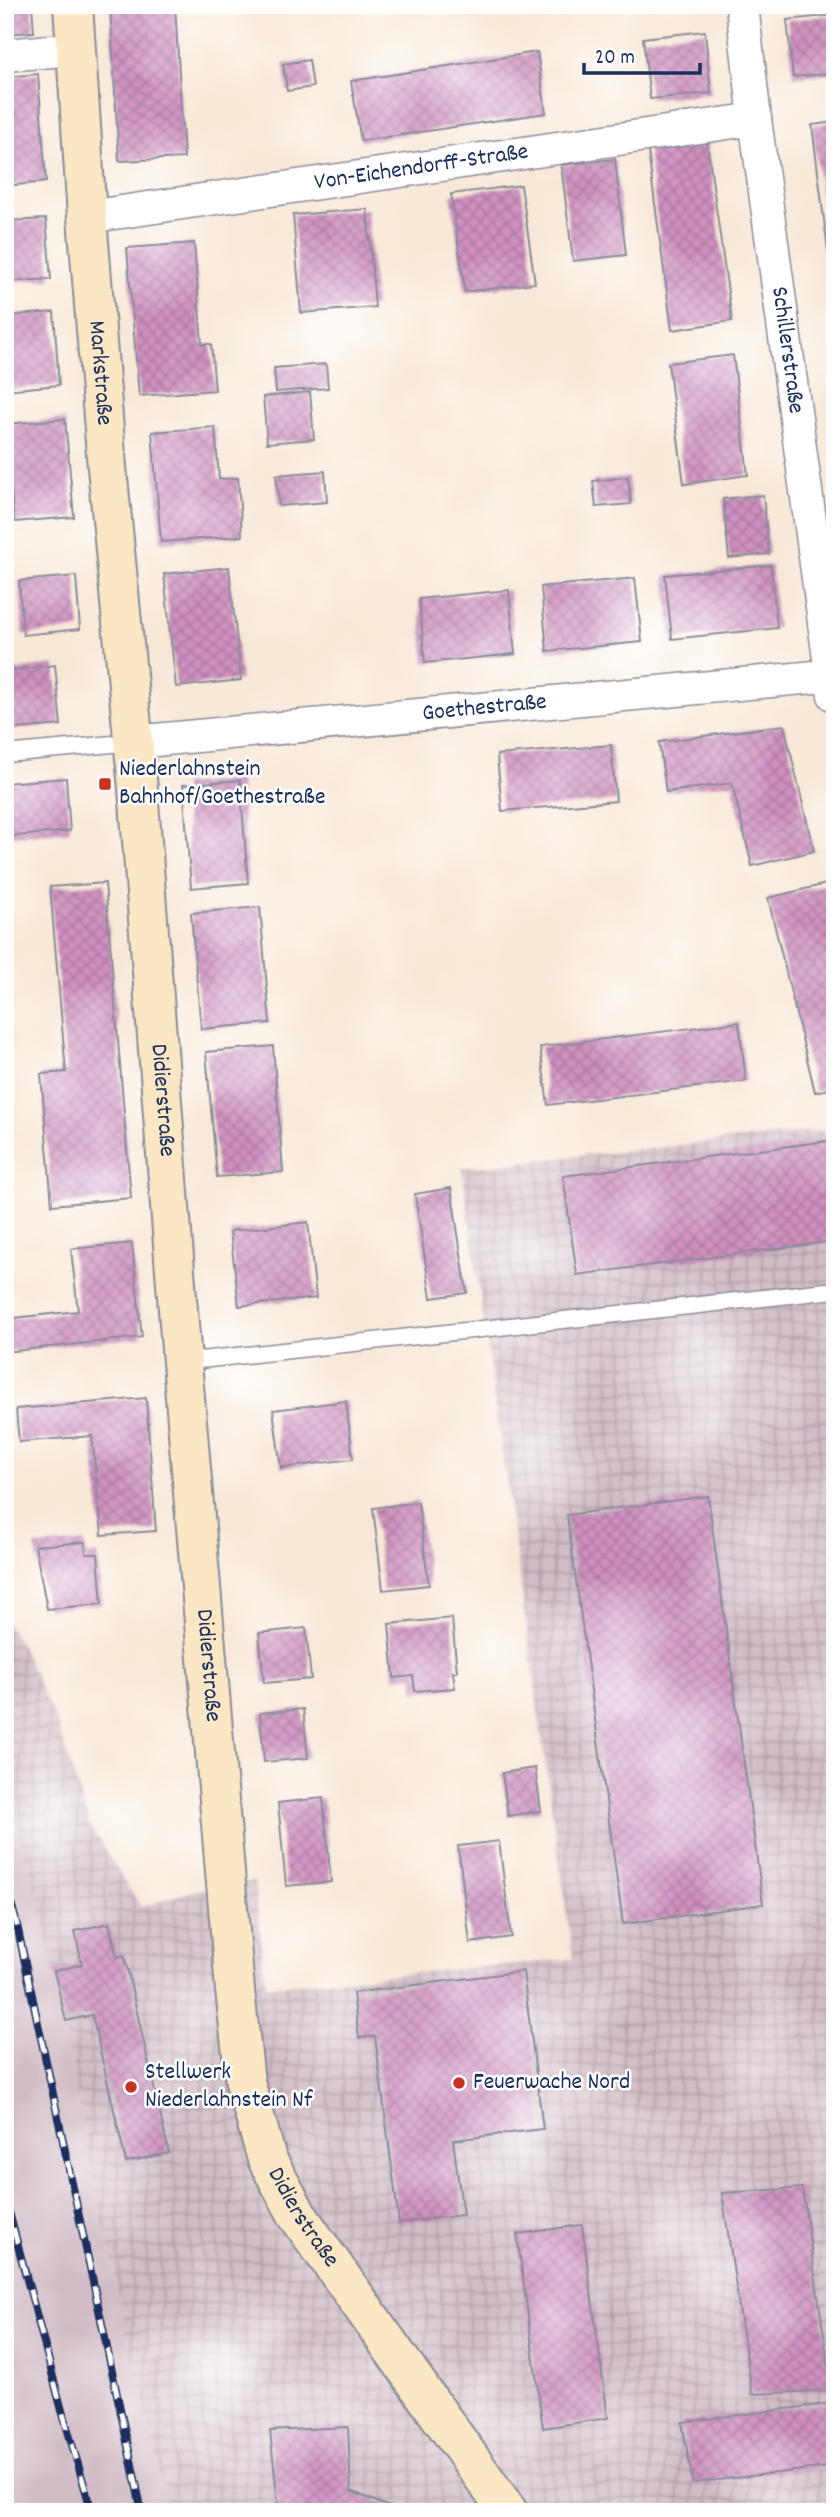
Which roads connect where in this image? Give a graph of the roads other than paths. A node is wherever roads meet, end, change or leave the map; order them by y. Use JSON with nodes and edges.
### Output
{"nodes":[{"id":1,"x":73,"y":5,"type":"edge"},
{"id":2,"x":742,"y":5,"type":"edge"},
{"id":3,"x":75,"y":49,"type":"junction"},
{"id":4,"x":5,"y":55,"type":"edge"},
{"id":5,"x":755,"y":119,"type":"junction"},
{"id":6,"x":87,"y":217,"type":"junction"},
{"id":7,"x":833,"y":682,"type":"edge"},
{"id":8,"x":134,"y":742,"type":"junction"},
{"id":9,"x":5,"y":754,"type":"edge"},
{"id":10,"x":835,"y":1290,"type":"edge"},
{"id":11,"x":182,"y":1362,"type":"junction"},
{"id":12,"x":508,"y":2512,"type":"edge"}],
"edges":[{"from":1,"to":3,"type":"street","name":"Markstraße"},
{"from":2,"to":5,"type":"street","name":"Schillerstraße"},
{"from":3,"to":4,"type":"street"},
{"from":3,"to":6,"type":"street","name":"Markstraße"},
{"from":5,"to":6,"type":"street","name":"Von-Eichendorff-Straße"},
{"from":5,"to":7,"type":"street","name":"Schillerstraße"},
{"from":6,"to":8,"type":"street","name":"Markstraße"},
{"from":7,"to":8,"type":"street","name":"Goethestraße"},
{"from":8,"to":9,"type":"lane"},
{"from":8,"to":11,"type":"street","name":"Didierstraße"},
{"from":10,"to":11,"type":"lane"},
{"from":11,"to":12,"type":"street","name":"Didierstraße"}]}
